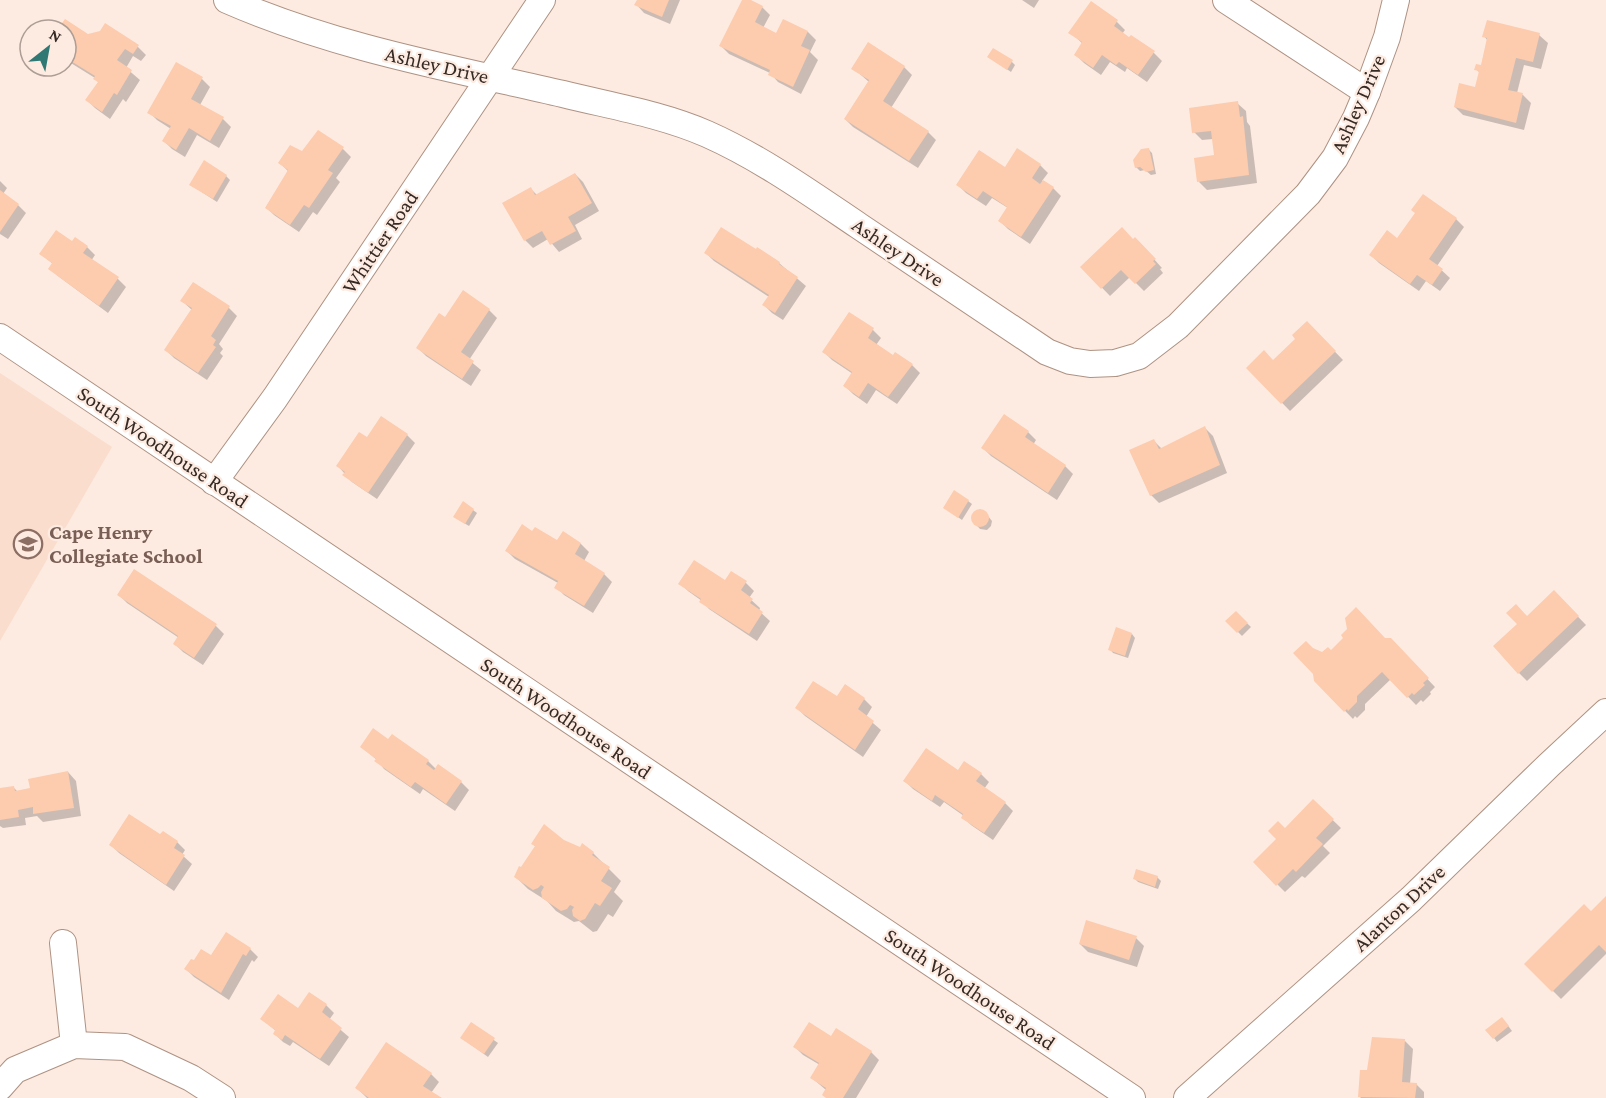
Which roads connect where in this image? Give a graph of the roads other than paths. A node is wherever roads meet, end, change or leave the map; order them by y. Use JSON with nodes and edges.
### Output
{"nodes":[{"id":1,"x":227,"y":0,"type":"edge"},
{"id":2,"x":542,"y":0,"type":"edge"},
{"id":3,"x":1226,"y":0,"type":"edge"},
{"id":4,"x":1396,"y":0,"type":"edge"},
{"id":5,"x":491,"y":77,"type":"junction"},
{"id":6,"x":1367,"y":93,"type":"junction"},
{"id":7,"x":0,"y":337,"type":"edge"},
{"id":8,"x":214,"y":482,"type":"junction"},
{"id":9,"x":1606,"y":712,"type":"edge"},
{"id":10,"x":63,"y":943,"type":"dead end"},
{"id":11,"x":74,"y":1046,"type":"junction"},
{"id":12,"x":0,"y":1087,"type":"edge"},
{"id":13,"x":222,"y":1098,"type":"edge"},
{"id":14,"x":1132,"y":1098,"type":"edge"},
{"id":15,"x":1187,"y":1098,"type":"edge"}],
"edges":[{"from":1,"to":5,"type":"street","name":"Ashley Drive"},
{"from":2,"to":5,"type":"street","name":"Whittier Road"},
{"from":3,"to":6,"type":"street"},
{"from":4,"to":6,"type":"street","name":"Ashley Drive"},
{"from":5,"to":6,"type":"street","name":"Ashley Drive"},
{"from":5,"to":8,"type":"street","name":"Whittier Road"},
{"from":7,"to":8,"type":"street","name":"South Woodhouse Road"},
{"from":8,"to":14,"type":"street","name":"South Woodhouse Road"},
{"from":9,"to":15,"type":"street","name":"Alanton Drive"},
{"from":10,"to":11,"type":"street"},
{"from":11,"to":12,"type":"street"},
{"from":11,"to":13,"type":"street"}]}
